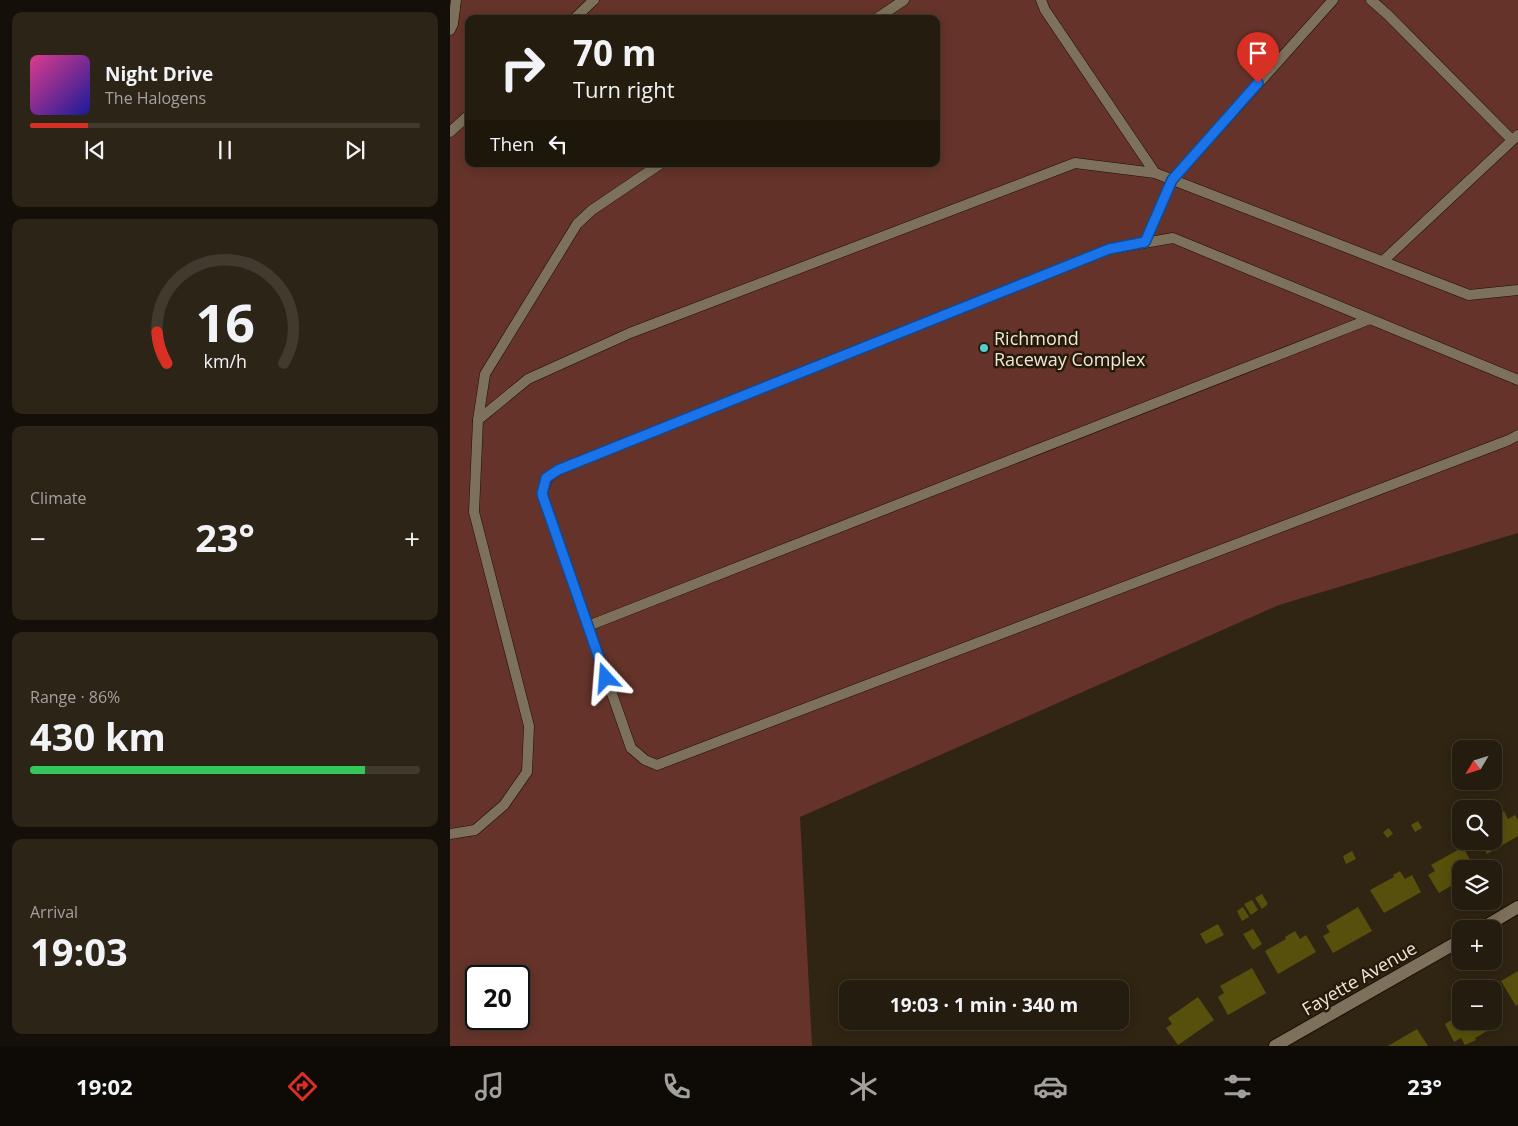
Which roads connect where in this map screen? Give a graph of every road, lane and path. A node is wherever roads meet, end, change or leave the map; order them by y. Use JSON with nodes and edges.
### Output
{"nodes":[{"id":1,"x":456,"y":0,"type":"edge"},
{"id":2,"x":594,"y":0,"type":"edge"},
{"id":3,"x":904,"y":0,"type":"edge"},
{"id":4,"x":1042,"y":0,"type":"edge"},
{"id":5,"x":1333,"y":0,"type":"edge"},
{"id":6,"x":1371,"y":0,"type":"edge"},
{"id":7,"x":578,"y":15,"type":"edge"},
{"id":8,"x":882,"y":15,"type":"edge"},
{"id":9,"x":450,"y":30,"type":"edge"},
{"id":10,"x":465,"y":119,"type":"edge"},
{"id":11,"x":450,"y":132,"type":"edge"},
{"id":12,"x":1515,"y":137,"type":"edge"},
{"id":13,"x":656,"y":167,"type":"edge"},
{"id":14,"x":1155,"y":173,"type":"junction"},
{"id":15,"x":1172,"y":180,"type":"junction"},
{"id":16,"x":1145,"y":242,"type":"junction"},
{"id":17,"x":1383,"y":261,"type":"junction"},
{"id":18,"x":1518,"y":290,"type":"edge"},
{"id":19,"x":1370,"y":319,"type":"junction"},
{"id":20,"x":1518,"y":380,"type":"edge"},
{"id":21,"x":478,"y":420,"type":"junction"},
{"id":22,"x":1518,"y":435,"type":"edge"},
{"id":23,"x":588,"y":626,"type":"junction"},
{"id":24,"x":450,"y":834,"type":"edge"},
{"id":25,"x":1518,"y":908,"type":"edge"},
{"id":26,"x":1497,"y":920,"type":"edge"},
{"id":27,"x":1452,"y":945,"type":"edge"},
{"id":28,"x":1275,"y":1046,"type":"edge"}],
"edges":[{"from":1,"to":9,"type":"lane"},
{"from":2,"to":7,"type":"lane"},
{"from":3,"to":8,"type":"lane"},
{"from":4,"to":14,"type":"lane"},
{"from":5,"to":15,"type":"lane"},
{"from":6,"to":12,"type":"lane"},
{"from":10,"to":11,"type":"lane"},
{"from":12,"to":17,"type":"lane"},
{"from":13,"to":21,"type":"lane"},
{"from":14,"to":15,"type":"lane"},
{"from":14,"to":21,"type":"lane"},
{"from":15,"to":16,"type":"lane"},
{"from":15,"to":17,"type":"lane"},
{"from":16,"to":19,"type":"lane"},
{"from":16,"to":23,"type":"lane"},
{"from":17,"to":18,"type":"lane"},
{"from":19,"to":20,"type":"lane"},
{"from":19,"to":23,"type":"lane"},
{"from":21,"to":24,"type":"lane"},
{"from":22,"to":23,"type":"lane"},
{"from":25,"to":26,"type":"street"},
{"from":27,"to":28,"type":"street","name":"Fayette Avenue"}]}
